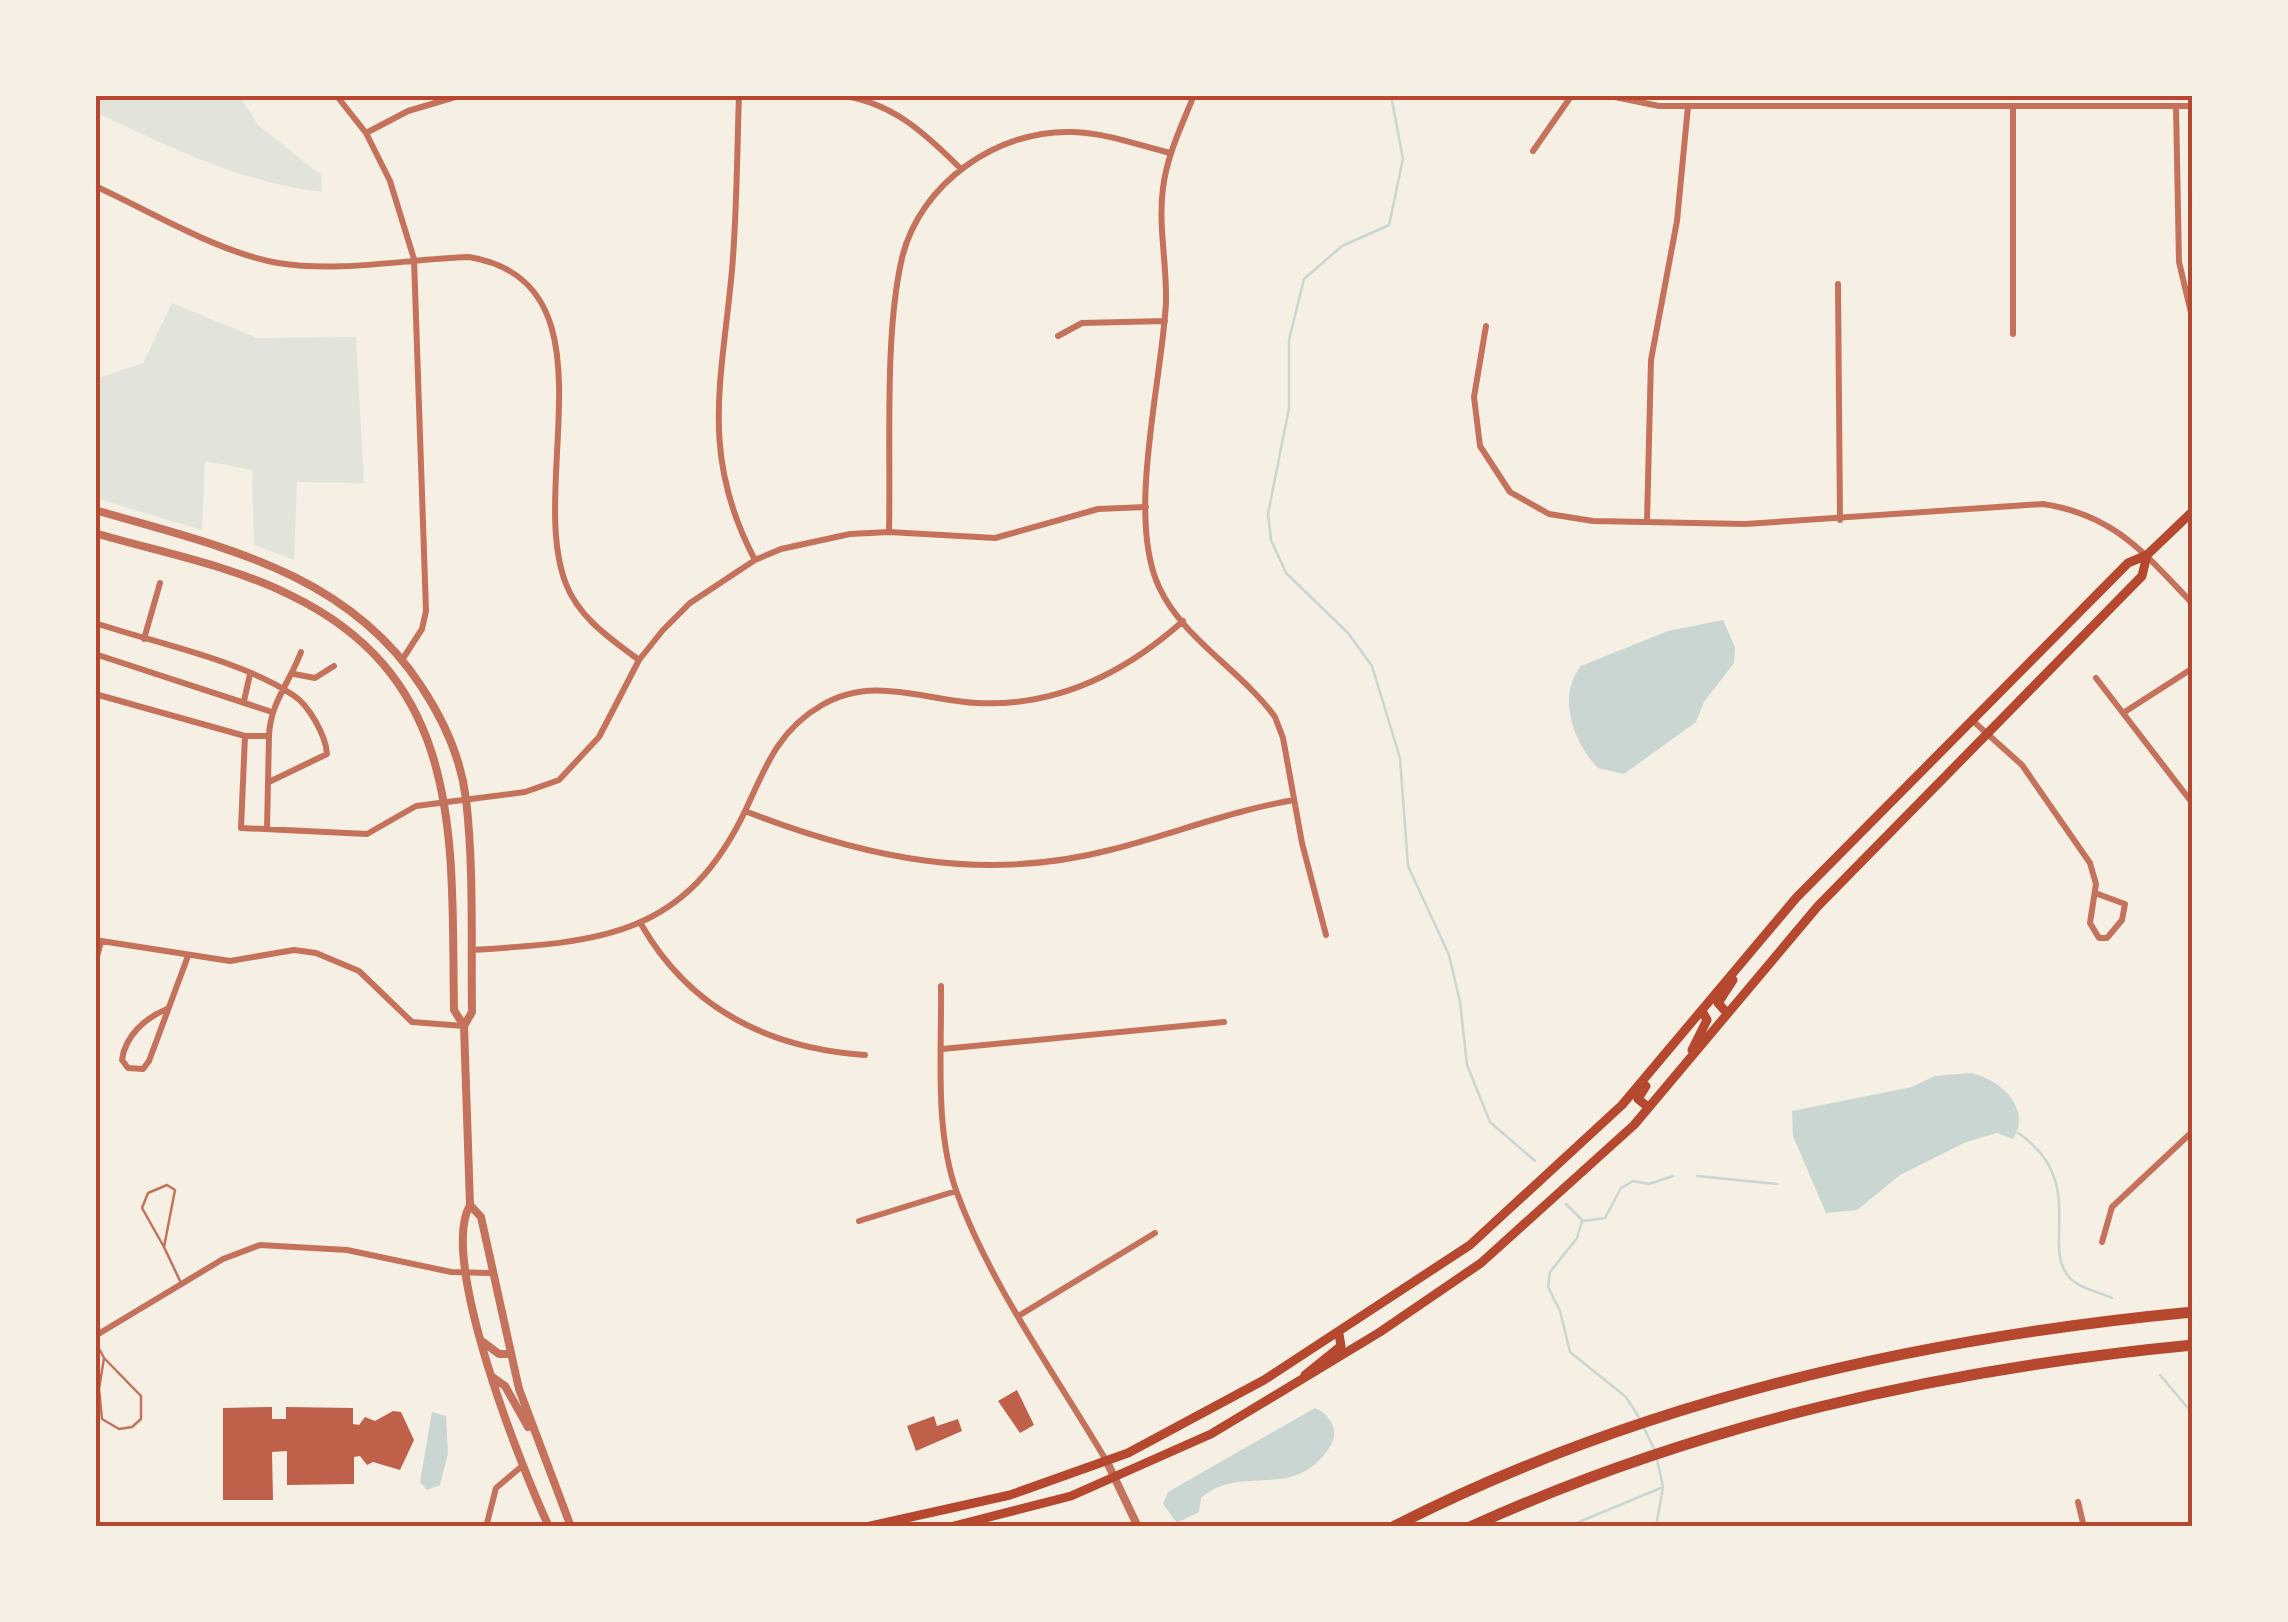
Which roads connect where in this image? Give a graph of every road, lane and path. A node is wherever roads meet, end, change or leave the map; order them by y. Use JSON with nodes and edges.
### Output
{"nodes":[{"id":1,"x":336,"y":95,"type":"edge"},
{"id":2,"x":462,"y":95,"type":"edge"},
{"id":3,"x":738,"y":95,"type":"edge"},
{"id":4,"x":836,"y":95,"type":"edge"},
{"id":5,"x":1194,"y":95,"type":"edge"},
{"id":6,"x":1572,"y":95,"type":"edge"},
{"id":7,"x":1605,"y":95,"type":"edge"},
{"id":8,"x":1688,"y":106,"type":"junction"},
{"id":9,"x":2013,"y":106,"type":"junction"},
{"id":10,"x":2176,"y":106,"type":"junction"},
{"id":11,"x":2193,"y":106,"type":"edge"},
{"id":12,"x":366,"y":133,"type":"junction"},
{"id":13,"x":1533,"y":151,"type":"dead end"},
{"id":14,"x":1170,"y":153,"type":"junction"},
{"id":15,"x":961,"y":169,"type":"junction"},
{"id":16,"x":95,"y":186,"type":"edge"},
{"id":17,"x":414,"y":259,"type":"junction"},
{"id":18,"x":1838,"y":284,"type":"dead end"},
{"id":19,"x":1165,"y":321,"type":"junction"},
{"id":20,"x":2193,"y":321,"type":"edge"},
{"id":21,"x":1486,"y":326,"type":"dead end"},
{"id":22,"x":2013,"y":334,"type":"dead end"},
{"id":23,"x":1058,"y":336,"type":"dead end"},
{"id":24,"x":1146,"y":506,"type":"junction"},
{"id":25,"x":95,"y":510,"type":"edge"},
{"id":26,"x":2193,"y":511,"type":"edge"},
{"id":27,"x":1840,"y":520,"type":"junction"},
{"id":28,"x":1647,"y":522,"type":"junction"},
{"id":29,"x":889,"y":532,"type":"junction"},
{"id":30,"x":95,"y":534,"type":"edge"},
{"id":31,"x":2147,"y":556,"type":"junction"},
{"id":32,"x":755,"y":560,"type":"junction"},
{"id":33,"x":160,"y":583,"type":"dead end"},
{"id":34,"x":2193,"y":604,"type":"edge"},
{"id":35,"x":1182,"y":621,"type":"junction"},
{"id":36,"x":95,"y":622,"type":"edge"},
{"id":37,"x":144,"y":639,"type":"junction"},
{"id":38,"x":301,"y":652,"type":"dead end"},
{"id":39,"x":95,"y":654,"type":"edge"},
{"id":40,"x":402,"y":660,"type":"junction"},
{"id":41,"x":639,"y":660,"type":"junction"},
{"id":42,"x":334,"y":666,"type":"dead end"},
{"id":43,"x":2193,"y":668,"type":"edge"},
{"id":44,"x":250,"y":674,"type":"junction"},
{"id":45,"x":294,"y":674,"type":"junction"},
{"id":46,"x":2096,"y":678,"type":"dead end"},
{"id":47,"x":283,"y":691,"type":"junction"},
{"id":48,"x":95,"y":694,"type":"edge"},
{"id":49,"x":244,"y":700,"type":"junction"},
{"id":50,"x":270,"y":711,"type":"junction"},
{"id":51,"x":2124,"y":713,"type":"junction"},
{"id":52,"x":1973,"y":721,"type":"junction"},
{"id":53,"x":244,"y":736,"type":"junction"},
{"id":54,"x":268,"y":736,"type":"junction"},
{"id":55,"x":1987,"y":736,"type":"junction"},
{"id":56,"x":1924,"y":769,"type":"junction"},
{"id":57,"x":269,"y":782,"type":"junction"},
{"id":58,"x":1940,"y":783,"type":"junction"},
{"id":59,"x":466,"y":799,"type":"junction"},
{"id":60,"x":1294,"y":800,"type":"junction"},
{"id":61,"x":446,"y":802,"type":"junction"},
{"id":62,"x":2193,"y":804,"type":"edge"},
{"id":63,"x":745,"y":811,"type":"junction"},
{"id":64,"x":267,"y":829,"type":"junction"},
{"id":65,"x":2095,"y":893,"type":"junction"},
{"id":66,"x":641,"y":924,"type":"junction"},
{"id":67,"x":1326,"y":936,"type":"dead end"},
{"id":68,"x":98,"y":941,"type":"edge"},
{"id":69,"x":471,"y":950,"type":"junction"},
{"id":70,"x":188,"y":956,"type":"junction"},
{"id":71,"x":95,"y":964,"type":"edge"},
{"id":72,"x":1740,"y":964,"type":"junction"},
{"id":73,"x":942,"y":986,"type":"dead end"},
{"id":74,"x":166,"y":1009,"type":"junction"},
{"id":75,"x":1702,"y":1010,"type":"junction"},
{"id":76,"x":1727,"y":1013,"type":"junction"},
{"id":77,"x":1224,"y":1022,"type":"dead end"},
{"id":78,"x":464,"y":1026,"type":"junction"},
{"id":79,"x":942,"y":1049,"type":"junction"},
{"id":80,"x":865,"y":1054,"type":"dead end"},
{"id":81,"x":1690,"y":1057,"type":"junction"},
{"id":82,"x":1660,"y":1062,"type":"junction"},
{"id":83,"x":1648,"y":1107,"type":"junction"},
{"id":84,"x":2193,"y":1131,"type":"edge"},
{"id":85,"x":956,"y":1192,"type":"junction"},
{"id":86,"x":470,"y":1205,"type":"junction"},
{"id":87,"x":860,"y":1221,"type":"dead end"},
{"id":88,"x":1155,"y":1233,"type":"dead end"},
{"id":89,"x":2102,"y":1242,"type":"dead end"},
{"id":90,"x":164,"y":1247,"type":"junction"},
{"id":91,"x":490,"y":1273,"type":"junction"},
{"id":92,"x":468,"y":1274,"type":"junction"},
{"id":93,"x":182,"y":1284,"type":"junction"},
{"id":94,"x":2193,"y":1312,"type":"edge"},
{"id":95,"x":1020,"y":1315,"type":"junction"},
{"id":96,"x":1339,"y":1334,"type":"junction"},
{"id":97,"x":95,"y":1339,"type":"edge"},
{"id":98,"x":481,"y":1340,"type":"junction"},
{"id":99,"x":2193,"y":1346,"type":"edge"},
{"id":100,"x":509,"y":1354,"type":"junction"},
{"id":101,"x":104,"y":1358,"type":"junction"},
{"id":102,"x":491,"y":1376,"type":"junction"},
{"id":103,"x":1297,"y":1384,"type":"junction"},
{"id":104,"x":535,"y":1436,"type":"junction"},
{"id":105,"x":1107,"y":1462,"type":"junction"},
{"id":106,"x":522,"y":1467,"type":"junction"},
{"id":107,"x":1114,"y":1479,"type":"junction"},
{"id":108,"x":2078,"y":1502,"type":"dead end"},
{"id":109,"x":120,"y":1527,"type":"edge"},
{"id":110,"x":140,"y":1527,"type":"edge"},
{"id":111,"x":486,"y":1527,"type":"edge"},
{"id":112,"x":548,"y":1527,"type":"edge"},
{"id":113,"x":571,"y":1527,"type":"edge"},
{"id":114,"x":866,"y":1527,"type":"edge"},
{"id":115,"x":950,"y":1527,"type":"edge"},
{"id":116,"x":1138,"y":1527,"type":"edge"},
{"id":117,"x":1393,"y":1527,"type":"edge"},
{"id":118,"x":1470,"y":1527,"type":"edge"},
{"id":119,"x":2084,"y":1527,"type":"edge"}],
"edges":[{"from":1,"to":12,"type":"street"},
{"from":2,"to":12,"type":"street"},
{"from":3,"to":32,"type":"street"},
{"from":4,"to":15,"type":"street"},
{"from":5,"to":14,"type":"street"},
{"from":6,"to":13,"type":"street"},
{"from":7,"to":8,"type":"street"},
{"from":8,"to":9,"type":"street"},
{"from":8,"to":28,"type":"street"},
{"from":9,"to":10,"type":"street"},
{"from":9,"to":22,"type":"street"},
{"from":10,"to":11,"type":"street"},
{"from":10,"to":20,"type":"street"},
{"from":12,"to":17,"type":"street"},
{"from":14,"to":15,"type":"street"},
{"from":14,"to":19,"type":"street"},
{"from":15,"to":29,"type":"street"},
{"from":16,"to":17,"type":"street"},
{"from":17,"to":40,"type":"street"},
{"from":17,"to":41,"type":"street"},
{"from":18,"to":27,"type":"street"},
{"from":19,"to":23,"type":"street"},
{"from":19,"to":24,"type":"street"},
{"from":21,"to":28,"type":"street"},
{"from":24,"to":29,"type":"street"},
{"from":24,"to":35,"type":"street"},
{"from":25,"to":40,"type":"street"},
{"from":26,"to":31,"type":"main road"},
{"from":27,"to":28,"type":"street"},
{"from":27,"to":31,"type":"street"},
{"from":29,"to":32,"type":"street"},
{"from":30,"to":61,"type":"street"},
{"from":31,"to":34,"type":"street"},
{"from":31,"to":52,"type":"main road"},
{"from":31,"to":55,"type":"main road"},
{"from":32,"to":41,"type":"street"},
{"from":33,"to":37,"type":"street"},
{"from":35,"to":60,"type":"street"},
{"from":35,"to":63,"type":"street"},
{"from":36,"to":37,"type":"street"},
{"from":37,"to":44,"type":"street"},
{"from":38,"to":45,"type":"street"},
{"from":39,"to":49,"type":"street"},
{"from":40,"to":59,"type":"street"},
{"from":41,"to":59,"type":"street"},
{"from":42,"to":45,"type":"street"},
{"from":43,"to":51,"type":"street"},
{"from":44,"to":47,"type":"street"},
{"from":44,"to":49,"type":"street"},
{"from":45,"to":47,"type":"street"},
{"from":46,"to":51,"type":"street"},
{"from":47,"to":50,"type":"street"},
{"from":47,"to":57,"type":"street"},
{"from":48,"to":53,"type":"street"},
{"from":49,"to":50,"type":"street"},
{"from":50,"to":54,"type":"street"},
{"from":51,"to":62,"type":"street"},
{"from":52,"to":55,"type":"street"},
{"from":52,"to":56,"type":"main road"},
{"from":53,"to":54,"type":"street"},
{"from":53,"to":64,"type":"street"},
{"from":54,"to":57,"type":"street"},
{"from":55,"to":58,"type":"main road"},
{"from":55,"to":65,"type":"street"},
{"from":56,"to":58,"type":"main road"},
{"from":56,"to":72,"type":"main road"},
{"from":57,"to":64,"type":"street"},
{"from":58,"to":76,"type":"main road"},
{"from":59,"to":61,"type":"street"},
{"from":59,"to":69,"type":"street"},
{"from":60,"to":63,"type":"street"},
{"from":60,"to":67,"type":"street"},
{"from":61,"to":64,"type":"street"},
{"from":61,"to":78,"type":"street"},
{"from":63,"to":66,"type":"street"},
{"from":65,"to":65,"type":"street"},
{"from":66,"to":69,"type":"street"},
{"from":66,"to":80,"type":"street"},
{"from":68,"to":70,"type":"street"},
{"from":68,"to":71,"type":"street"},
{"from":69,"to":78,"type":"street"},
{"from":70,"to":74,"type":"street"},
{"from":70,"to":78,"type":"street"},
{"from":72,"to":75,"type":"main road"},
{"from":72,"to":76,"type":"main road"},
{"from":73,"to":79,"type":"street"},
{"from":74,"to":74,"type":"street"},
{"from":75,"to":81,"type":"main road"},
{"from":75,"to":82,"type":"main road"},
{"from":76,"to":81,"type":"main road"},
{"from":77,"to":79,"type":"street"},
{"from":78,"to":86,"type":"street"},
{"from":79,"to":85,"type":"street"},
{"from":81,"to":83,"type":"main road"},
{"from":82,"to":83,"type":"main road"},
{"from":82,"to":96,"type":"main road"},
{"from":83,"to":103,"type":"main road"},
{"from":84,"to":89,"type":"street"},
{"from":85,"to":87,"type":"street"},
{"from":85,"to":95,"type":"street"},
{"from":86,"to":91,"type":"street"},
{"from":86,"to":92,"type":"street"},
{"from":88,"to":95,"type":"street"},
{"from":90,"to":90,"type":"lane"},
{"from":90,"to":93,"type":"lane"},
{"from":91,"to":92,"type":"street"},
{"from":91,"to":100,"type":"street"},
{"from":92,"to":93,"type":"street"},
{"from":92,"to":98,"type":"street"},
{"from":93,"to":97,"type":"street"},
{"from":94,"to":117,"type":"highway"},
{"from":95,"to":105,"type":"street"},
{"from":96,"to":103,"type":"main road"},
{"from":96,"to":105,"type":"main road"},
{"from":97,"to":101,"type":"lane"},
{"from":98,"to":100,"type":"street"},
{"from":98,"to":102,"type":"street"},
{"from":99,"to":118,"type":"highway"},
{"from":100,"to":104,"type":"street"},
{"from":101,"to":101,"type":"lane"},
{"from":102,"to":104,"type":"street"},
{"from":102,"to":106,"type":"street"},
{"from":103,"to":107,"type":"main road"},
{"from":104,"to":113,"type":"street"},
{"from":105,"to":107,"type":"street"},
{"from":105,"to":114,"type":"main road"},
{"from":106,"to":111,"type":"street"},
{"from":106,"to":112,"type":"street"},
{"from":107,"to":115,"type":"main road"},
{"from":107,"to":116,"type":"street"},
{"from":108,"to":119,"type":"street"},
{"from":109,"to":110,"type":"street"}]}
